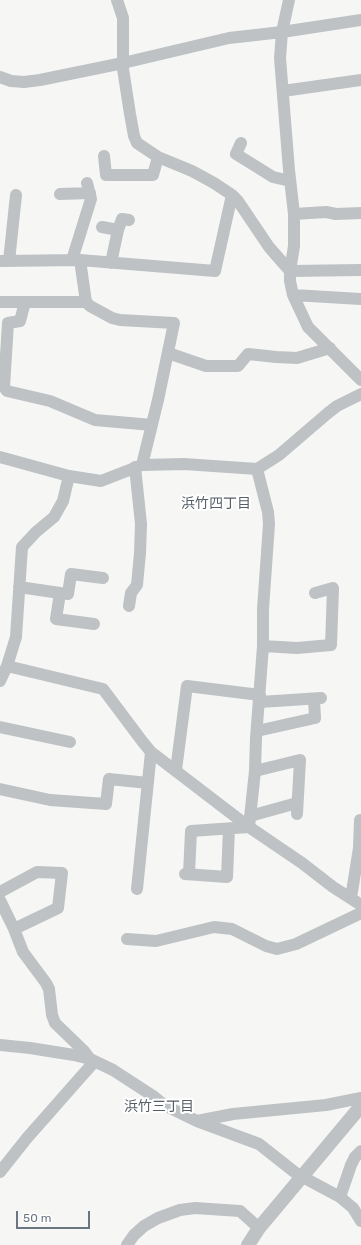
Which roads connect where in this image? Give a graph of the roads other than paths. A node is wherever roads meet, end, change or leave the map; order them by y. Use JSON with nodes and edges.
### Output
{"nodes":[{"id":1,"x":117,"y":0,"type":"edge"},
{"id":2,"x":289,"y":0,"type":"edge"},
{"id":3,"x":361,"y":20,"type":"edge"},
{"id":4,"x":282,"y":32,"type":"junction"},
{"id":5,"x":123,"y":63,"type":"junction"},
{"id":6,"x":0,"y":77,"type":"edge"},
{"id":7,"x":361,"y":80,"type":"edge"},
{"id":8,"x":283,"y":91,"type":"junction"},
{"id":9,"x":241,"y":143,"type":"dead end"},
{"id":10,"x":104,"y":156,"type":"dead end"},
{"id":11,"x":158,"y":157,"type":"junction"},
{"id":12,"x":290,"y":181,"type":"junction"},
{"id":13,"x":60,"y":194,"type":"dead end"},
{"id":14,"x":16,"y":195,"type":"dead end"},
{"id":15,"x":232,"y":195,"type":"junction"},
{"id":16,"x":361,"y":213,"type":"edge"},
{"id":17,"x":294,"y":214,"type":"junction"},
{"id":18,"x":129,"y":220,"type":"dead end"},
{"id":19,"x":102,"y":227,"type":"dead end"},
{"id":20,"x":118,"y":230,"type":"junction"},
{"id":21,"x":76,"y":260,"type":"junction"},
{"id":22,"x":5,"y":261,"type":"edge"},
{"id":23,"x":111,"y":263,"type":"junction"},
{"id":24,"x":361,"y":270,"type":"edge"},
{"id":25,"x":290,"y":271,"type":"junction"},
{"id":26,"x":293,"y":295,"type":"junction"},
{"id":27,"x":361,"y":299,"type":"edge"},
{"id":28,"x":0,"y":302,"type":"edge"},
{"id":29,"x":25,"y":302,"type":"junction"},
{"id":30,"x":86,"y":302,"type":"junction"},
{"id":31,"x":330,"y":348,"type":"junction"},
{"id":32,"x":168,"y":353,"type":"junction"},
{"id":33,"x":361,"y":380,"type":"edge"},
{"id":34,"x":361,"y":394,"type":"edge"},
{"id":35,"x":152,"y":425,"type":"junction"},
{"id":36,"x":0,"y":457,"type":"edge"},
{"id":37,"x":139,"y":466,"type":"junction"},
{"id":38,"x":257,"y":469,"type":"junction"},
{"id":39,"x":69,"y":476,"type":"junction"},
{"id":40,"x":103,"y":578,"type":"dead end"},
{"id":41,"x":20,"y":587,"type":"junction"},
{"id":42,"x":60,"y":593,"type":"junction"},
{"id":43,"x":315,"y":593,"type":"dead end"},
{"id":44,"x":129,"y":606,"type":"dead end"},
{"id":45,"x":94,"y":624,"type":"dead end"},
{"id":46,"x":263,"y":646,"type":"junction"},
{"id":47,"x":7,"y":666,"type":"junction"},
{"id":48,"x":0,"y":681,"type":"edge"},
{"id":49,"x":260,"y":698,"type":"junction"},
{"id":50,"x":0,"y":727,"type":"edge"},
{"id":51,"x":257,"y":731,"type":"junction"},
{"id":52,"x":66,"y":739,"type":"dead end"},
{"id":53,"x":151,"y":752,"type":"junction"},
{"id":54,"x":176,"y":770,"type":"junction"},
{"id":55,"x":255,"y":771,"type":"junction"},
{"id":56,"x":148,"y":783,"type":"junction"},
{"id":57,"x":0,"y":789,"type":"edge"},
{"id":58,"x":360,"y":820,"type":"edge"},
{"id":59,"x":250,"y":822,"type":"junction"},
{"id":60,"x":229,"y":829,"type":"junction"},
{"id":61,"x":137,"y":889,"type":"dead end"},
{"id":62,"x":0,"y":892,"type":"edge"},
{"id":63,"x":351,"y":898,"type":"junction"},
{"id":64,"x":0,"y":900,"type":"edge"},
{"id":65,"x":361,"y":905,"type":"edge"},
{"id":66,"x":361,"y":913,"type":"edge"},
{"id":67,"x":14,"y":929,"type":"junction"},
{"id":68,"x":127,"y":939,"type":"dead end"},
{"id":69,"x":0,"y":1046,"type":"edge"},
{"id":70,"x":92,"y":1061,"type":"junction"},
{"id":71,"x":361,"y":1098,"type":"edge"},
{"id":72,"x":361,"y":1106,"type":"edge"},
{"id":73,"x":197,"y":1122,"type":"junction"},
{"id":74,"x":361,"y":1151,"type":"edge"},
{"id":75,"x":0,"y":1172,"type":"edge"},
{"id":76,"x":302,"y":1177,"type":"junction"},
{"id":77,"x":340,"y":1196,"type":"junction"},
{"id":78,"x":361,"y":1221,"type":"edge"},
{"id":79,"x":259,"y":1228,"type":"junction"},
{"id":80,"x":127,"y":1245,"type":"edge"},
{"id":81,"x":248,"y":1245,"type":"edge"}],
"edges":[{"from":1,"to":5,"type":"street"},
{"from":2,"to":4,"type":"street"},
{"from":3,"to":4,"type":"street"},
{"from":4,"to":5,"type":"street"},
{"from":4,"to":8,"type":"street"},
{"from":5,"to":6,"type":"street"},
{"from":5,"to":11,"type":"street"},
{"from":7,"to":8,"type":"street"},
{"from":8,"to":12,"type":"street"},
{"from":9,"to":12,"type":"street"},
{"from":10,"to":11,"type":"street"},
{"from":11,"to":15,"type":"street"},
{"from":12,"to":17,"type":"street"},
{"from":13,"to":21,"type":"street"},
{"from":14,"to":22,"type":"street"},
{"from":15,"to":23,"type":"street"},
{"from":15,"to":25,"type":"street"},
{"from":16,"to":17,"type":"street"},
{"from":17,"to":25,"type":"street"},
{"from":18,"to":20,"type":"street"},
{"from":19,"to":20,"type":"street"},
{"from":20,"to":23,"type":"street"},
{"from":21,"to":22,"type":"street"},
{"from":21,"to":23,"type":"street"},
{"from":21,"to":30,"type":"street"},
{"from":24,"to":25,"type":"street"},
{"from":25,"to":26,"type":"street"},
{"from":26,"to":27,"type":"street"},
{"from":26,"to":31,"type":"street"},
{"from":28,"to":29,"type":"street"},
{"from":29,"to":30,"type":"street"},
{"from":29,"to":35,"type":"street"},
{"from":30,"to":32,"type":"street"},
{"from":31,"to":32,"type":"street"},
{"from":31,"to":33,"type":"street"},
{"from":32,"to":35,"type":"street"},
{"from":34,"to":38,"type":"street"},
{"from":35,"to":37,"type":"street"},
{"from":36,"to":39,"type":"street"},
{"from":37,"to":38,"type":"street"},
{"from":37,"to":39,"type":"street"},
{"from":37,"to":44,"type":"street"},
{"from":38,"to":46,"type":"street"},
{"from":39,"to":41,"type":"street"},
{"from":40,"to":42,"type":"street"},
{"from":41,"to":42,"type":"street"},
{"from":41,"to":47,"type":"street"},
{"from":42,"to":45,"type":"street"},
{"from":43,"to":46,"type":"street"},
{"from":46,"to":49,"type":"street"},
{"from":47,"to":48,"type":"street"},
{"from":47,"to":53,"type":"street"},
{"from":49,"to":51,"type":"street"},
{"from":49,"to":51,"type":"street"},
{"from":49,"to":54,"type":"street"},
{"from":50,"to":52,"type":"street"},
{"from":51,"to":55,"type":"street"},
{"from":53,"to":54,"type":"street"},
{"from":53,"to":56,"type":"street"},
{"from":54,"to":59,"type":"street"},
{"from":55,"to":59,"type":"street"},
{"from":55,"to":59,"type":"street"},
{"from":56,"to":57,"type":"street"},
{"from":56,"to":61,"type":"street"},
{"from":58,"to":63,"type":"street"},
{"from":59,"to":60,"type":"street"},
{"from":59,"to":63,"type":"street"},
{"from":60,"to":60,"type":"street"},
{"from":62,"to":67,"type":"street"},
{"from":63,"to":65,"type":"street"},
{"from":64,"to":67,"type":"street"},
{"from":66,"to":68,"type":"street"},
{"from":67,"to":70,"type":"street"},
{"from":69,"to":70,"type":"street"},
{"from":70,"to":73,"type":"street"},
{"from":70,"to":75,"type":"street"},
{"from":71,"to":73,"type":"street"},
{"from":72,"to":76,"type":"street"},
{"from":73,"to":76,"type":"street"},
{"from":74,"to":77,"type":"street"},
{"from":76,"to":77,"type":"street"},
{"from":76,"to":79,"type":"street"},
{"from":77,"to":78,"type":"street"},
{"from":79,"to":80,"type":"street"},
{"from":79,"to":81,"type":"street"}]}
